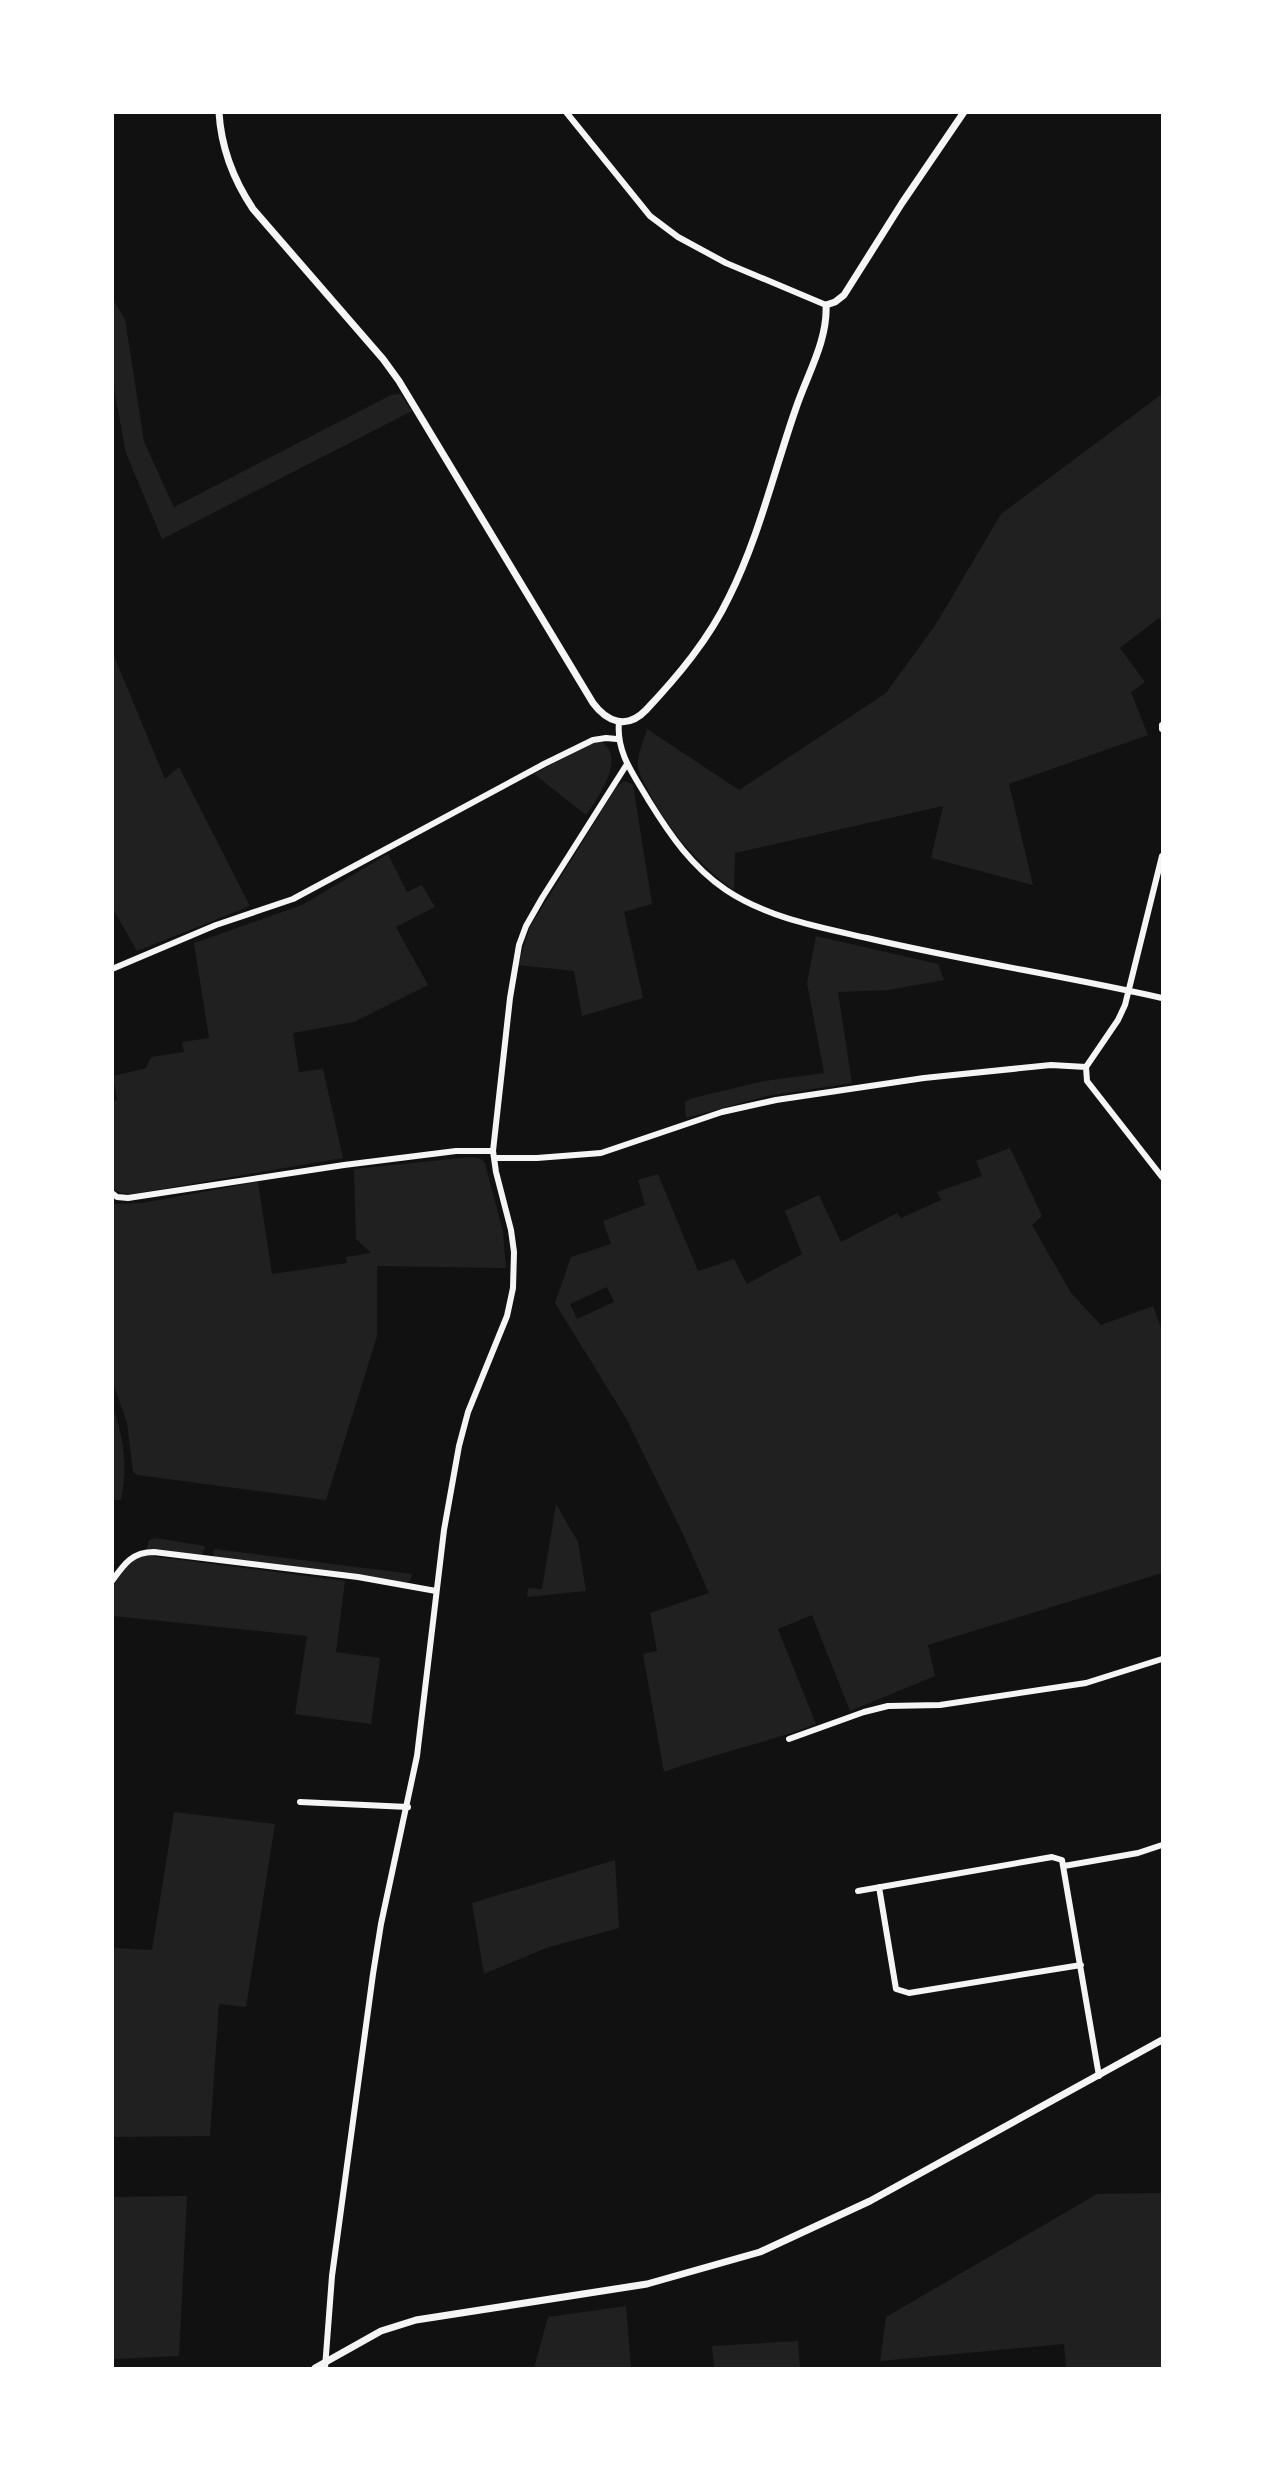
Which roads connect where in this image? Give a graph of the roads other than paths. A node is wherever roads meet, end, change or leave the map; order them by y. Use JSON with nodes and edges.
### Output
{"nodes":[{"id":1,"x":219,"y":112,"type":"edge"},
{"id":2,"x":566,"y":112,"type":"edge"},
{"id":3,"x":964,"y":112,"type":"edge"},
{"id":4,"x":826,"y":305,"type":"junction"},
{"id":5,"x":619,"y":722,"type":"junction"},
{"id":6,"x":618,"y":739,"type":"junction"},
{"id":7,"x":627,"y":764,"type":"junction"},
{"id":8,"x":1162,"y":855,"type":"edge"},
{"id":9,"x":112,"y":969,"type":"edge"},
{"id":10,"x":1130,"y":990,"type":"junction"},
{"id":11,"x":1162,"y":998,"type":"edge"},
{"id":12,"x":1086,"y":1067,"type":"junction"},
{"id":13,"x":493,"y":1151,"type":"junction"},
{"id":14,"x":495,"y":1158,"type":"junction"},
{"id":15,"x":1162,"y":1177,"type":"edge"},
{"id":16,"x":112,"y":1193,"type":"edge"},
{"id":17,"x":112,"y":1581,"type":"edge"},
{"id":18,"x":436,"y":1591,"type":"junction"},
{"id":19,"x":1162,"y":1659,"type":"edge"},
{"id":20,"x":789,"y":1739,"type":"dead end"},
{"id":21,"x":300,"y":1802,"type":"dead end"},
{"id":22,"x":408,"y":1807,"type":"junction"},
{"id":23,"x":1162,"y":1845,"type":"edge"},
{"id":24,"x":1064,"y":1866,"type":"junction"},
{"id":25,"x":879,"y":1887,"type":"junction"},
{"id":26,"x":858,"y":1891,"type":"dead end"},
{"id":27,"x":1081,"y":1965,"type":"junction"},
{"id":28,"x":1162,"y":2040,"type":"edge"},
{"id":29,"x":1099,"y":2076,"type":"junction"},
{"id":30,"x":325,"y":2366,"type":"edge"},
{"id":31,"x":315,"y":2368,"type":"edge"}],
"edges":[{"from":1,"to":5,"type":"street"},
{"from":2,"to":4,"type":"street"},
{"from":3,"to":4,"type":"street"},
{"from":4,"to":5,"type":"street"},
{"from":5,"to":6,"type":"street"},
{"from":6,"to":7,"type":"street"},
{"from":6,"to":9,"type":"street"},
{"from":7,"to":10,"type":"street"},
{"from":7,"to":13,"type":"street"},
{"from":8,"to":10,"type":"street"},
{"from":10,"to":11,"type":"street"},
{"from":10,"to":12,"type":"street"},
{"from":12,"to":14,"type":"street"},
{"from":12,"to":15,"type":"street"},
{"from":13,"to":14,"type":"street"},
{"from":13,"to":16,"type":"street"},
{"from":14,"to":18,"type":"street"},
{"from":17,"to":18,"type":"street"},
{"from":18,"to":22,"type":"street"},
{"from":19,"to":20,"type":"street"},
{"from":21,"to":22,"type":"street"},
{"from":22,"to":30,"type":"street"},
{"from":23,"to":24,"type":"street"},
{"from":24,"to":25,"type":"street"},
{"from":24,"to":27,"type":"street"},
{"from":25,"to":26,"type":"street"},
{"from":25,"to":27,"type":"street"},
{"from":27,"to":29,"type":"street"},
{"from":28,"to":29,"type":"street"},
{"from":29,"to":30,"type":"street"},
{"from":30,"to":31,"type":"street"}]}
